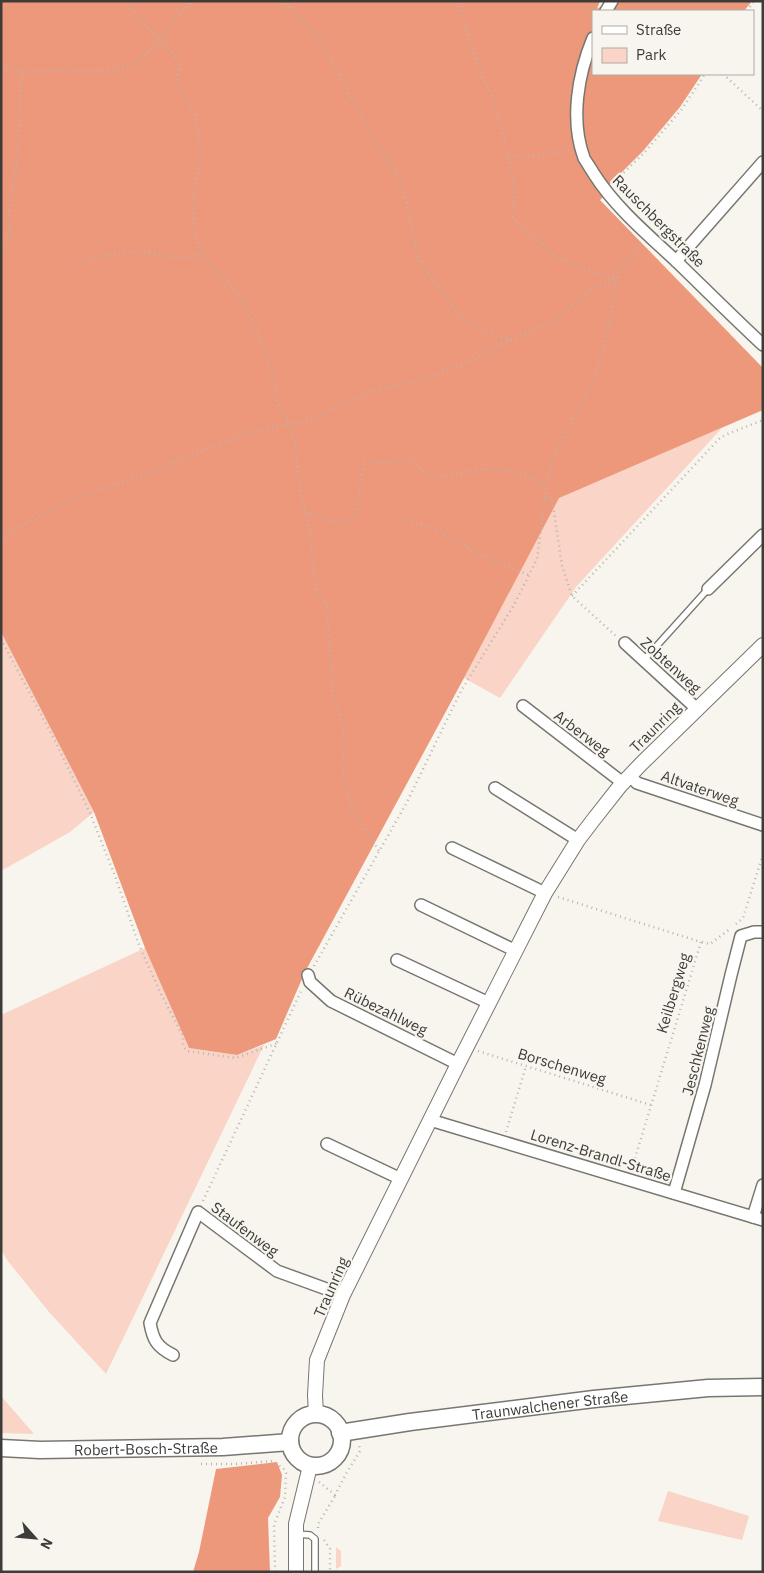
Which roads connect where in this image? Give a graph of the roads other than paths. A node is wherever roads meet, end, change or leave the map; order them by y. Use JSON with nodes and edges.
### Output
{"nodes":[{"id":1,"x":592,"y":41,"type":"edge"},
{"id":2,"x":763,"y":162,"type":"edge"},
{"id":3,"x":676,"y":261,"type":"junction"},
{"id":4,"x":763,"y":345,"type":"edge"},
{"id":5,"x":763,"y":535,"type":"edge"},
{"id":6,"x":708,"y":589,"type":"joint"},
{"id":7,"x":626,"y":643,"type":"road end"},
{"id":8,"x":763,"y":645,"type":"edge"},
{"id":9,"x":644,"y":660,"type":"junction"},
{"id":10,"x":523,"y":706,"type":"dead end"},
{"id":11,"x":697,"y":708,"type":"junction"},
{"id":12,"x":626,"y":779,"type":"junction"},
{"id":13,"x":495,"y":788,"type":"dead end"},
{"id":14,"x":763,"y":825,"type":"edge"},
{"id":15,"x":578,"y":840,"type":"junction"},
{"id":16,"x":452,"y":848,"type":"dead end"},
{"id":17,"x":545,"y":893,"type":"junction"},
{"id":18,"x":421,"y":905,"type":"dead end"},
{"id":19,"x":763,"y":932,"type":"edge"},
{"id":20,"x":516,"y":951,"type":"junction"},
{"id":21,"x":397,"y":960,"type":"dead end"},
{"id":22,"x":308,"y":975,"type":"road end"},
{"id":23,"x":489,"y":1004,"type":"junction"},
{"id":24,"x":458,"y":1064,"type":"junction"},
{"id":25,"x":430,"y":1120,"type":"junction"},
{"id":26,"x":327,"y":1144,"type":"dead end"},
{"id":27,"x":401,"y":1179,"type":"junction"},
{"id":28,"x":763,"y":1185,"type":"edge"},
{"id":29,"x":674,"y":1193,"type":"junction"},
{"id":30,"x":758,"y":1219,"type":"edge"},
{"id":31,"x":343,"y":1295,"type":"junction"},
{"id":32,"x":173,"y":1355,"type":"dead end"},
{"id":33,"x":763,"y":1388,"type":"edge"},
{"id":34,"x":316,"y":1414,"type":"junction"},
{"id":35,"x":340,"y":1433,"type":"junction"},
{"id":36,"x":290,"y":1442,"type":"junction"},
{"id":37,"x":1,"y":1448,"type":"edge"},
{"id":38,"x":309,"y":1472,"type":"junction"},
{"id":39,"x":295,"y":1534,"type":"junction"},
{"id":40,"x":296,"y":1572,"type":"edge"},
{"id":41,"x":316,"y":1572,"type":"edge"}],
"edges":[{"from":1,"to":3,"type":"street","name":"Rauschbergstraße"},
{"from":2,"to":3,"type":"street"},
{"from":3,"to":4,"type":"street","name":"Rauschbergstraße"},
{"from":5,"to":6,"type":"street"},
{"from":6,"to":9,"type":"lane"},
{"from":7,"to":9,"type":"street","name":"Zobtenweg"},
{"from":8,"to":11,"type":"street","name":"Traunring"},
{"from":9,"to":11,"type":"street","name":"Zobtenweg"},
{"from":10,"to":12,"type":"street","name":"Arberweg"},
{"from":11,"to":12,"type":"street","name":"Traunring"},
{"from":12,"to":14,"type":"street","name":"Altvaterweg"},
{"from":12,"to":15,"type":"street","name":"Traunring"},
{"from":13,"to":15,"type":"street"},
{"from":15,"to":17,"type":"street","name":"Traunring"},
{"from":16,"to":17,"type":"street"},
{"from":17,"to":20,"type":"street","name":"Traunring"},
{"from":18,"to":20,"type":"street"},
{"from":19,"to":29,"type":"street","name":"Jeschkenweg"},
{"from":20,"to":23,"type":"street","name":"Traunring"},
{"from":21,"to":23,"type":"street"},
{"from":22,"to":24,"type":"street","name":"Rübezahlweg"},
{"from":23,"to":24,"type":"street","name":"Traunring"},
{"from":24,"to":25,"type":"street","name":"Traunring"},
{"from":25,"to":27,"type":"street","name":"Traunring"},
{"from":25,"to":29,"type":"street","name":"Lorenz-Brandl-Straße"},
{"from":26,"to":27,"type":"street"},
{"from":27,"to":31,"type":"street","name":"Traunring"},
{"from":28,"to":30,"type":"street"},
{"from":29,"to":30,"type":"street","name":"Lorenz-Brandl-Straße"},
{"from":31,"to":32,"type":"street","name":"Staufenweg"},
{"from":31,"to":34,"type":"street","name":"Traunring"},
{"from":33,"to":35,"type":"main road","name":"Traunwalchener Straße"},
{"from":34,"to":35,"type":"main road"},
{"from":34,"to":36,"type":"main road"},
{"from":35,"to":38,"type":"main road"},
{"from":36,"to":37,"type":"main road","name":"Robert-Bosch-Straße"},
{"from":36,"to":38,"type":"main road"},
{"from":38,"to":39,"type":"street"},
{"from":39,"to":40,"type":"street"},
{"from":39,"to":41,"type":"lane"}]}
